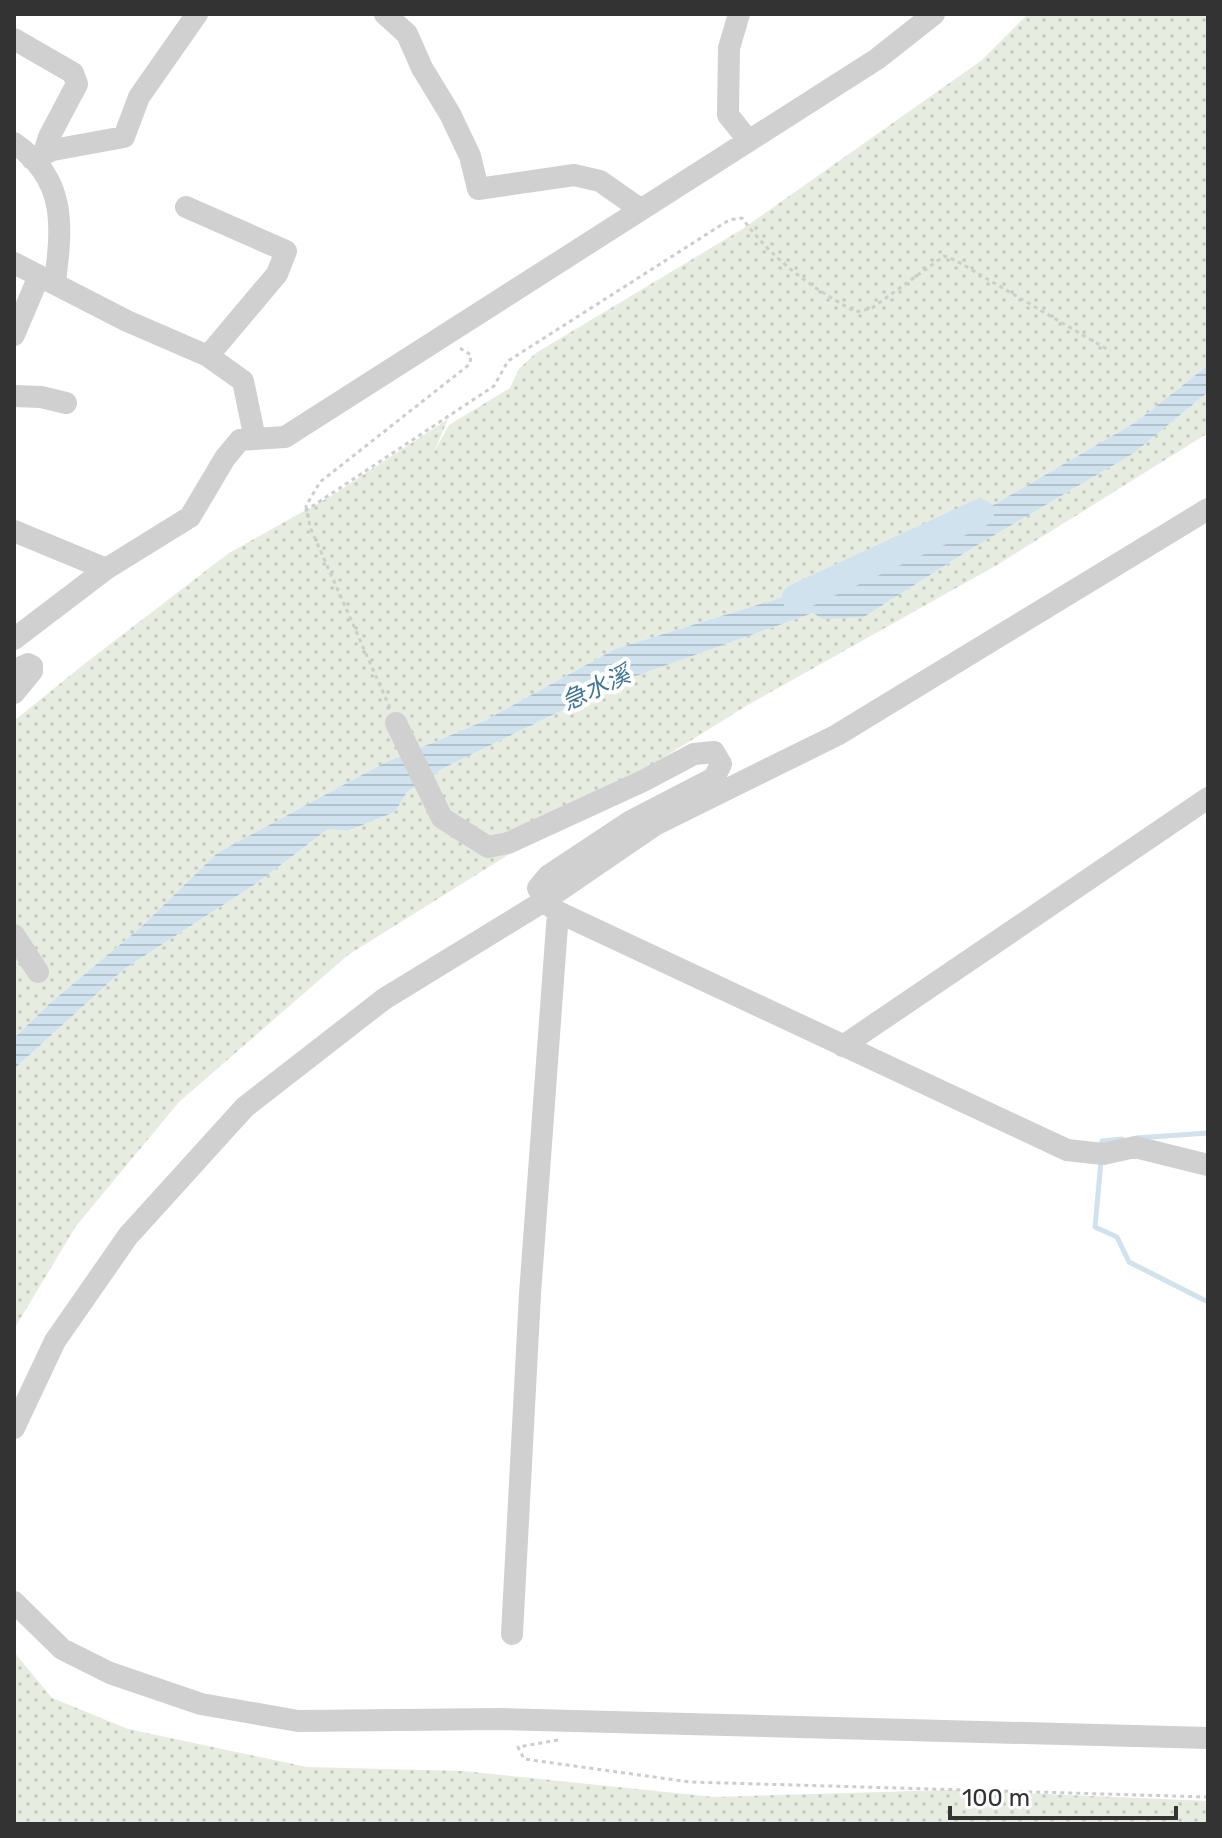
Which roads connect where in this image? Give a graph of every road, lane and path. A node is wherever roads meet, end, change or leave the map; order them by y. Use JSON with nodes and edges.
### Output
{"nodes":[{"id":1,"x":197,"y":14,"type":"edge"},
{"id":2,"x":385,"y":14,"type":"edge"},
{"id":3,"x":739,"y":14,"type":"edge"},
{"id":4,"x":934,"y":14,"type":"edge"},
{"id":5,"x":14,"y":39,"type":"edge"},
{"id":6,"x":748,"y":140,"type":"junction"},
{"id":7,"x":14,"y":143,"type":"edge"},
{"id":8,"x":38,"y":156,"type":"junction"},
{"id":9,"x":186,"y":207,"type":"dead end"},
{"id":10,"x":640,"y":209,"type":"junction"},
{"id":11,"x":14,"y":263,"type":"edge"},
{"id":12,"x":47,"y":279,"type":"junction"},
{"id":13,"x":14,"y":335,"type":"edge"},
{"id":14,"x":459,"y":348,"type":"dead end"},
{"id":15,"x":1110,"y":351,"type":"dead end"},
{"id":16,"x":208,"y":356,"type":"junction"},
{"id":17,"x":14,"y":396,"type":"edge"},
{"id":18,"x":66,"y":403,"type":"dead end"},
{"id":19,"x":255,"y":439,"type":"junction"},
{"id":20,"x":1208,"y":509,"type":"edge"},
{"id":21,"x":305,"y":511,"type":"junction"},
{"id":22,"x":14,"y":531,"type":"edge"},
{"id":23,"x":106,"y":569,"type":"junction"},
{"id":24,"x":14,"y":639,"type":"edge"},
{"id":25,"x":14,"y":670,"type":"edge"},
{"id":26,"x":14,"y":693,"type":"edge"},
{"id":27,"x":396,"y":723,"type":"joint"},
{"id":28,"x":1208,"y":798,"type":"edge"},
{"id":29,"x":551,"y":906,"type":"junction"},
{"id":30,"x":14,"y":935,"type":"edge"},
{"id":31,"x":38,"y":972,"type":"dead end"},
{"id":32,"x":843,"y":1046,"type":"junction"},
{"id":33,"x":1208,"y":1165,"type":"edge"},
{"id":34,"x":14,"y":1428,"type":"edge"},
{"id":35,"x":14,"y":1602,"type":"edge"},
{"id":36,"x":512,"y":1634,"type":"dead end"},
{"id":37,"x":1208,"y":1738,"type":"edge"},
{"id":38,"x":558,"y":1740,"type":"dead end"},
{"id":39,"x":1208,"y":1797,"type":"edge"}],
"edges":[{"from":1,"to":8,"type":"street"},
{"from":2,"to":10,"type":"street"},
{"from":3,"to":6,"type":"street"},
{"from":4,"to":6,"type":"street"},
{"from":5,"to":8,"type":"street"},
{"from":6,"to":10,"type":"street"},
{"from":7,"to":8,"type":"street"},
{"from":8,"to":12,"type":"street"},
{"from":9,"to":16,"type":"street"},
{"from":10,"to":19,"type":"street"},
{"from":11,"to":12,"type":"street"},
{"from":12,"to":13,"type":"street"},
{"from":12,"to":16,"type":"street"},
{"from":14,"to":21,"type":"path"},
{"from":15,"to":21,"type":"path"},
{"from":16,"to":19,"type":"street"},
{"from":17,"to":18,"type":"street"},
{"from":19,"to":23,"type":"street"},
{"from":20,"to":29,"type":"street"},
{"from":21,"to":27,"type":"path"},
{"from":22,"to":23,"type":"street"},
{"from":23,"to":24,"type":"street"},
{"from":25,"to":26,"type":"street"},
{"from":27,"to":29,"type":"street"},
{"from":28,"to":32,"type":"street"},
{"from":29,"to":32,"type":"street"},
{"from":29,"to":34,"type":"street"},
{"from":29,"to":36,"type":"street"},
{"from":30,"to":31,"type":"street"},
{"from":32,"to":33,"type":"street"},
{"from":35,"to":37,"type":"street"},
{"from":38,"to":39,"type":"path"}]}
